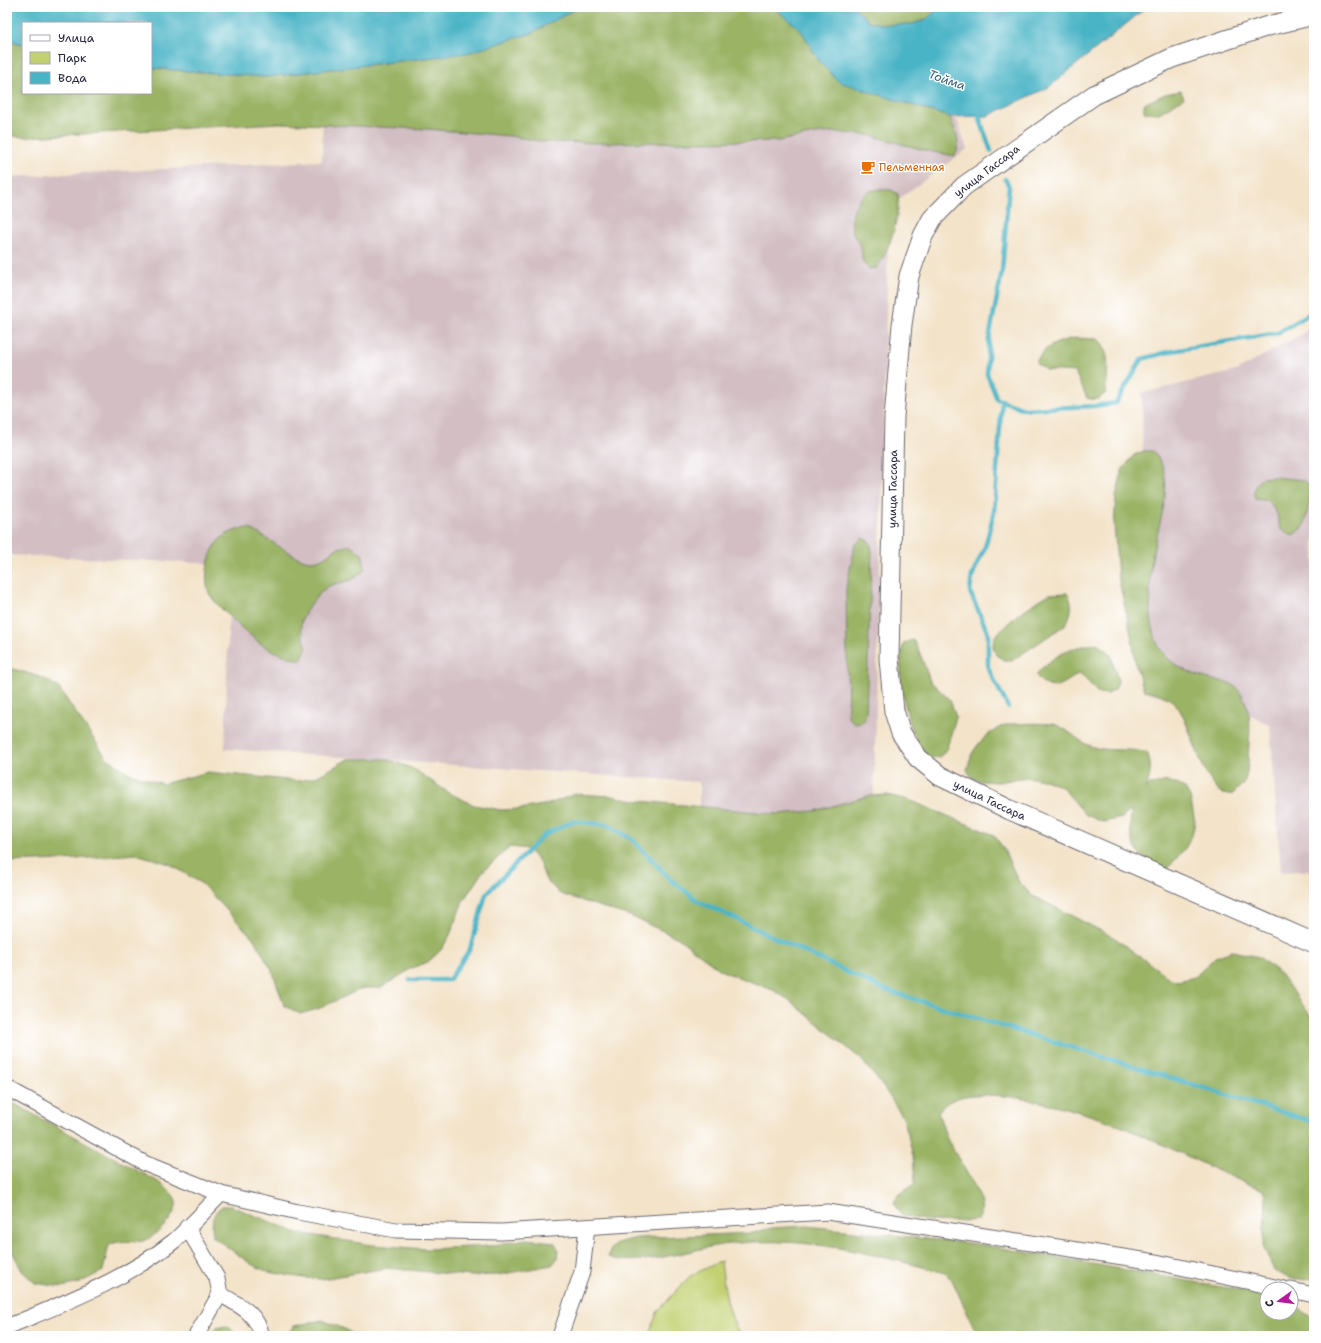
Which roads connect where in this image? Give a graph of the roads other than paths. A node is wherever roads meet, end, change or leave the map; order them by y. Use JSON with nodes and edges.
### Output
{"nodes":[{"id":1,"x":1314,"y":15,"type":"edge"},
{"id":2,"x":1314,"y":943,"type":"edge"},
{"id":3,"x":7,"y":1088,"type":"edge"},
{"id":4,"x":221,"y":1194,"type":"junction"},
{"id":5,"x":188,"y":1227,"type":"junction"},
{"id":6,"x":587,"y":1227,"type":"junction"},
{"id":7,"x":1259,"y":1284,"type":"edge"},
{"id":8,"x":1299,"y":1292,"type":"edge"},
{"id":9,"x":220,"y":1294,"type":"junction"},
{"id":10,"x":1314,"y":1295,"type":"edge"},
{"id":11,"x":7,"y":1327,"type":"edge"},
{"id":12,"x":196,"y":1336,"type":"edge"},
{"id":13,"x":262,"y":1336,"type":"edge"},
{"id":14,"x":560,"y":1336,"type":"edge"}],
"edges":[{"from":1,"to":2,"type":"main road","name":"улица Гассара"},
{"from":3,"to":4,"type":"street"},
{"from":4,"to":5,"type":"street"},
{"from":4,"to":6,"type":"street"},
{"from":5,"to":9,"type":"street"},
{"from":5,"to":11,"type":"street"},
{"from":6,"to":7,"type":"street"},
{"from":6,"to":14,"type":"street"},
{"from":8,"to":10,"type":"street"},
{"from":9,"to":12,"type":"street"},
{"from":9,"to":13,"type":"street"}]}
